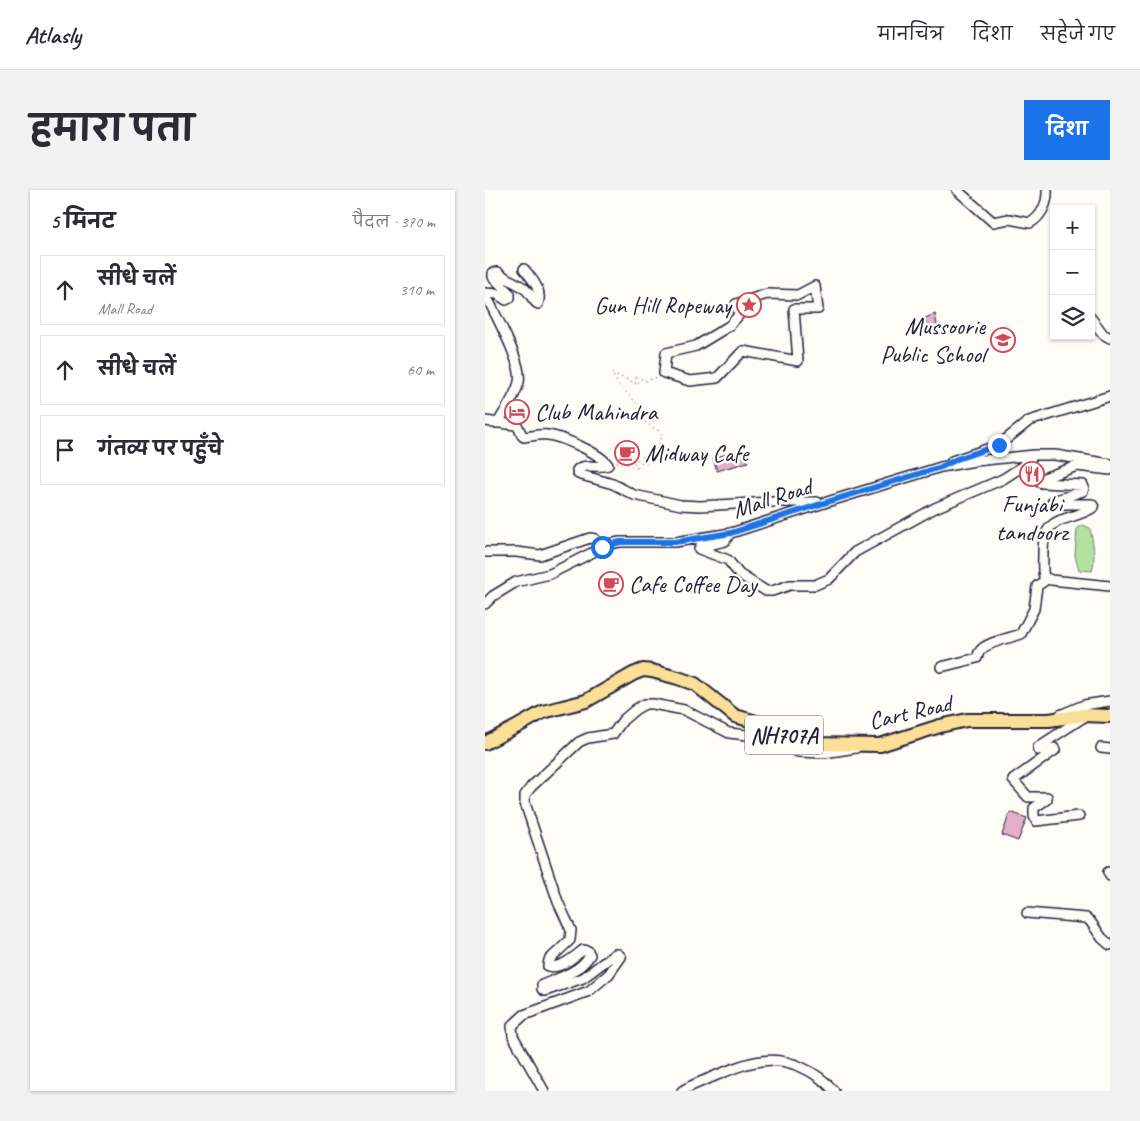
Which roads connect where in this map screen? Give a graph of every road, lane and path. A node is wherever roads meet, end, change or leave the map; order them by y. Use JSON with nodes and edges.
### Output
{"nodes":[{"id":1,"x":957,"y":190,"type":"edge"},
{"id":2,"x":1047,"y":190,"type":"edge"},
{"id":3,"x":523,"y":269,"type":"dead end"},
{"id":4,"x":485,"y":293,"type":"edge"},
{"id":5,"x":485,"y":298,"type":"edge"},
{"id":6,"x":1095,"y":323,"type":"edge"},
{"id":7,"x":1110,"y":338,"type":"edge"},
{"id":8,"x":664,"y":373,"type":"junction"},
{"id":9,"x":1110,"y":396,"type":"edge"},
{"id":10,"x":485,"y":423,"type":"edge"},
{"id":11,"x":498,"y":423,"type":"junction"},
{"id":12,"x":1033,"y":455,"type":"junction"},
{"id":13,"x":608,"y":464,"type":"junction"},
{"id":14,"x":1110,"y":464,"type":"edge"},
{"id":15,"x":941,"y":467,"type":"junction"},
{"id":16,"x":1110,"y":470,"type":"edge"},
{"id":17,"x":827,"y":502,"type":"junction"},
{"id":18,"x":729,"y":534,"type":"junction"},
{"id":19,"x":602,"y":547,"type":"junction"},
{"id":20,"x":485,"y":552,"type":"edge"},
{"id":21,"x":1047,"y":579,"type":"junction"},
{"id":22,"x":1110,"y":586,"type":"edge"},
{"id":23,"x":485,"y":604,"type":"edge"},
{"id":24,"x":941,"y":667,"type":"dead end"},
{"id":25,"x":1110,"y":702,"type":"edge"},
{"id":26,"x":1088,"y":715,"type":"junction"},
{"id":27,"x":1110,"y":716,"type":"edge"},
{"id":28,"x":1049,"y":720,"type":"junction"},
{"id":29,"x":485,"y":743,"type":"edge"},
{"id":30,"x":864,"y":745,"type":"junction"},
{"id":31,"x":1079,"y":816,"type":"dead end"},
{"id":32,"x":1027,"y":913,"type":"dead end"},
{"id":33,"x":1110,"y":945,"type":"edge"},
{"id":34,"x":544,"y":1091,"type":"edge"},
{"id":35,"x":682,"y":1091,"type":"edge"},
{"id":36,"x":834,"y":1091,"type":"edge"}],
"edges":[{"from":1,"to":2,"type":"street"},
{"from":3,"to":4,"type":"street"},
{"from":5,"to":11,"type":"street"},
{"from":6,"to":7,"type":"street"},
{"from":8,"to":8,"type":"street"},
{"from":8,"to":13,"type":"path"},
{"from":9,"to":15,"type":"street"},
{"from":10,"to":11,"type":"street"},
{"from":11,"to":13,"type":"street"},
{"from":12,"to":14,"type":"street","name":"Mall Road"},
{"from":12,"to":15,"type":"street","name":"Mall Road"},
{"from":12,"to":18,"type":"street"},
{"from":13,"to":17,"type":"street"},
{"from":15,"to":17,"type":"street","name":"Mall Road"},
{"from":16,"to":21,"type":"street"},
{"from":17,"to":18,"type":"street","name":"Mall Road"},
{"from":18,"to":19,"type":"street","name":"Mall Road"},
{"from":19,"to":20,"type":"street"},
{"from":19,"to":23,"type":"street","name":"Mall Road"},
{"from":21,"to":22,"type":"street"},
{"from":21,"to":24,"type":"street"},
{"from":25,"to":28,"type":"street"},
{"from":26,"to":27,"type":"highway","name":"Cart Road","number":"NH707A"},
{"from":26,"to":28,"type":"highway","name":"Cart Road","number":"NH707A"},
{"from":26,"to":31,"type":"street"},
{"from":28,"to":30,"type":"highway","name":"Cart Road","number":"NH707A"},
{"from":29,"to":30,"type":"highway","name":"Cart Road","number":"NH707A"},
{"from":30,"to":34,"type":"street"},
{"from":32,"to":33,"type":"street"},
{"from":35,"to":36,"type":"street"}]}
